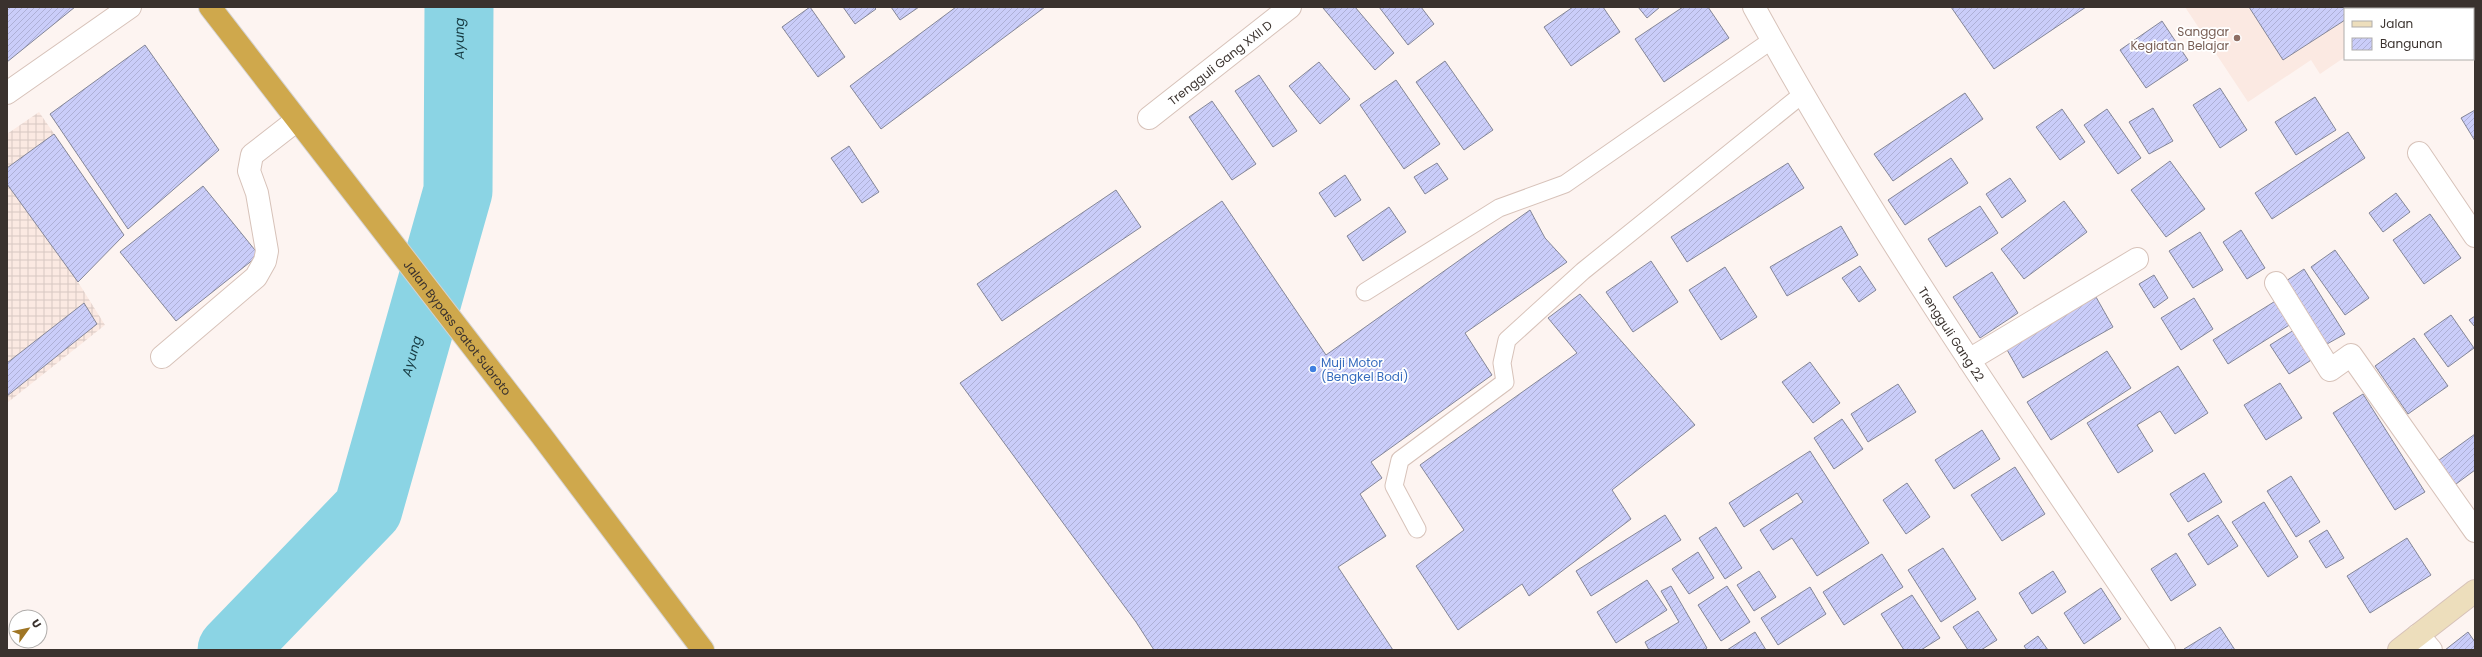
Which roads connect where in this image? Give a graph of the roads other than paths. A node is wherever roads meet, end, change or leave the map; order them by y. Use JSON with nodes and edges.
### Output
{"nodes":[{"id":1,"x":130,"y":7,"type":"edge"},
{"id":2,"x":210,"y":7,"type":"edge"},
{"id":3,"x":1290,"y":7,"type":"edge"},
{"id":4,"x":1754,"y":7,"type":"edge"},
{"id":5,"x":1772,"y":40,"type":"junction"},
{"id":6,"x":1804,"y":93,"type":"junction"},
{"id":7,"x":7,"y":94,"type":"edge"},
{"id":8,"x":1149,"y":118,"type":"dead end"},
{"id":9,"x":297,"y":120,"type":"junction"},
{"id":10,"x":2419,"y":153,"type":"dead end"},
{"id":11,"x":2475,"y":236,"type":"edge"},
{"id":12,"x":2137,"y":259,"type":"dead end"},
{"id":13,"x":2276,"y":284,"type":"dead end"},
{"id":14,"x":1366,"y":292,"type":"dead end"},
{"id":15,"x":162,"y":357,"type":"dead end"},
{"id":16,"x":1969,"y":360,"type":"junction"},
{"id":17,"x":1416,"y":528,"type":"dead end"},
{"id":18,"x":2475,"y":531,"type":"edge"},
{"id":19,"x":2475,"y":591,"type":"edge"},
{"id":20,"x":2424,"y":642,"type":"edge"},
{"id":21,"x":704,"y":650,"type":"edge"},
{"id":22,"x":2164,"y":650,"type":"edge"},
{"id":23,"x":2399,"y":650,"type":"edge"}],
"edges":[{"from":1,"to":7,"type":"street"},
{"from":2,"to":9,"type":"highway","name":"Jalan Bypass Gatot Subroto"},
{"from":3,"to":8,"type":"street","name":"Trengguli Gang XXII D"},
{"from":4,"to":5,"type":"street","name":"Trengguli Gang 22"},
{"from":5,"to":6,"type":"street","name":"Trengguli Gang 22"},
{"from":5,"to":14,"type":"lane"},
{"from":6,"to":16,"type":"street","name":"Trengguli Gang 22"},
{"from":6,"to":17,"type":"lane"},
{"from":9,"to":15,"type":"street"},
{"from":9,"to":21,"type":"highway","name":"Jalan Bypass Gatot Subroto"},
{"from":10,"to":11,"type":"street"},
{"from":12,"to":16,"type":"street"},
{"from":13,"to":18,"type":"street"},
{"from":16,"to":22,"type":"street","name":"Trengguli Gang 22"},
{"from":19,"to":20,"type":"main road"},
{"from":20,"to":23,"type":"main road"}]}
